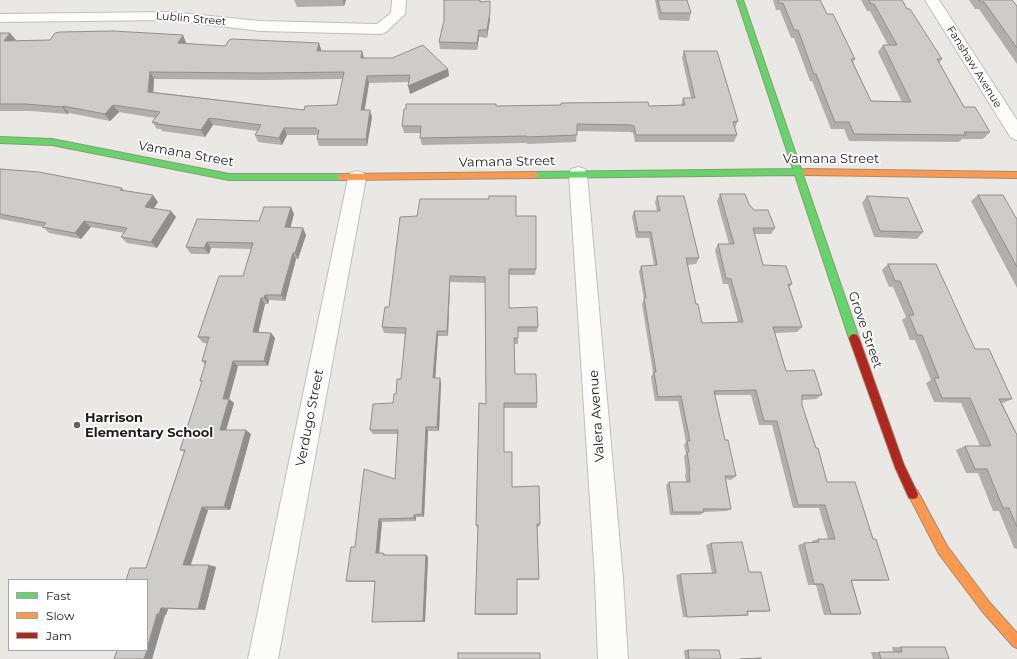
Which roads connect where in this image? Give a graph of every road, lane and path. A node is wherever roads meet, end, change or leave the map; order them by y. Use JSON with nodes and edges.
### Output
{"nodes":[{"id":1,"x":399,"y":0,"type":"edge"},
{"id":2,"x":740,"y":0,"type":"edge"},
{"id":3,"x":932,"y":0,"type":"edge"},
{"id":4,"x":0,"y":18,"type":"edge"},
{"id":5,"x":1017,"y":134,"type":"edge"},
{"id":6,"x":0,"y":140,"type":"edge"},
{"id":7,"x":797,"y":172,"type":"junction"},
{"id":8,"x":578,"y":174,"type":"junction"},
{"id":9,"x":1017,"y":174,"type":"edge"},
{"id":10,"x":357,"y":178,"type":"junction"},
{"id":11,"x":1017,"y":642,"type":"edge"},
{"id":12,"x":263,"y":659,"type":"edge"},
{"id":13,"x":613,"y":659,"type":"edge"}],
"edges":[{"from":1,"to":4,"type":"street","name":"Lublin Street"},
{"from":2,"to":7,"type":"street","name":"Grove Street"},
{"from":3,"to":5,"type":"street","name":"Fanshaw Avenue"},
{"from":6,"to":10,"type":"street","name":"Vamana Street"},
{"from":7,"to":8,"type":"street","name":"Vamana Street"},
{"from":7,"to":9,"type":"street","name":"Vamana Street"},
{"from":7,"to":11,"type":"street","name":"Grove Street"},
{"from":8,"to":10,"type":"street","name":"Vamana Street"},
{"from":8,"to":13,"type":"street","name":"Valera Avenue"},
{"from":10,"to":12,"type":"street","name":"Verdugo Street"}]}
